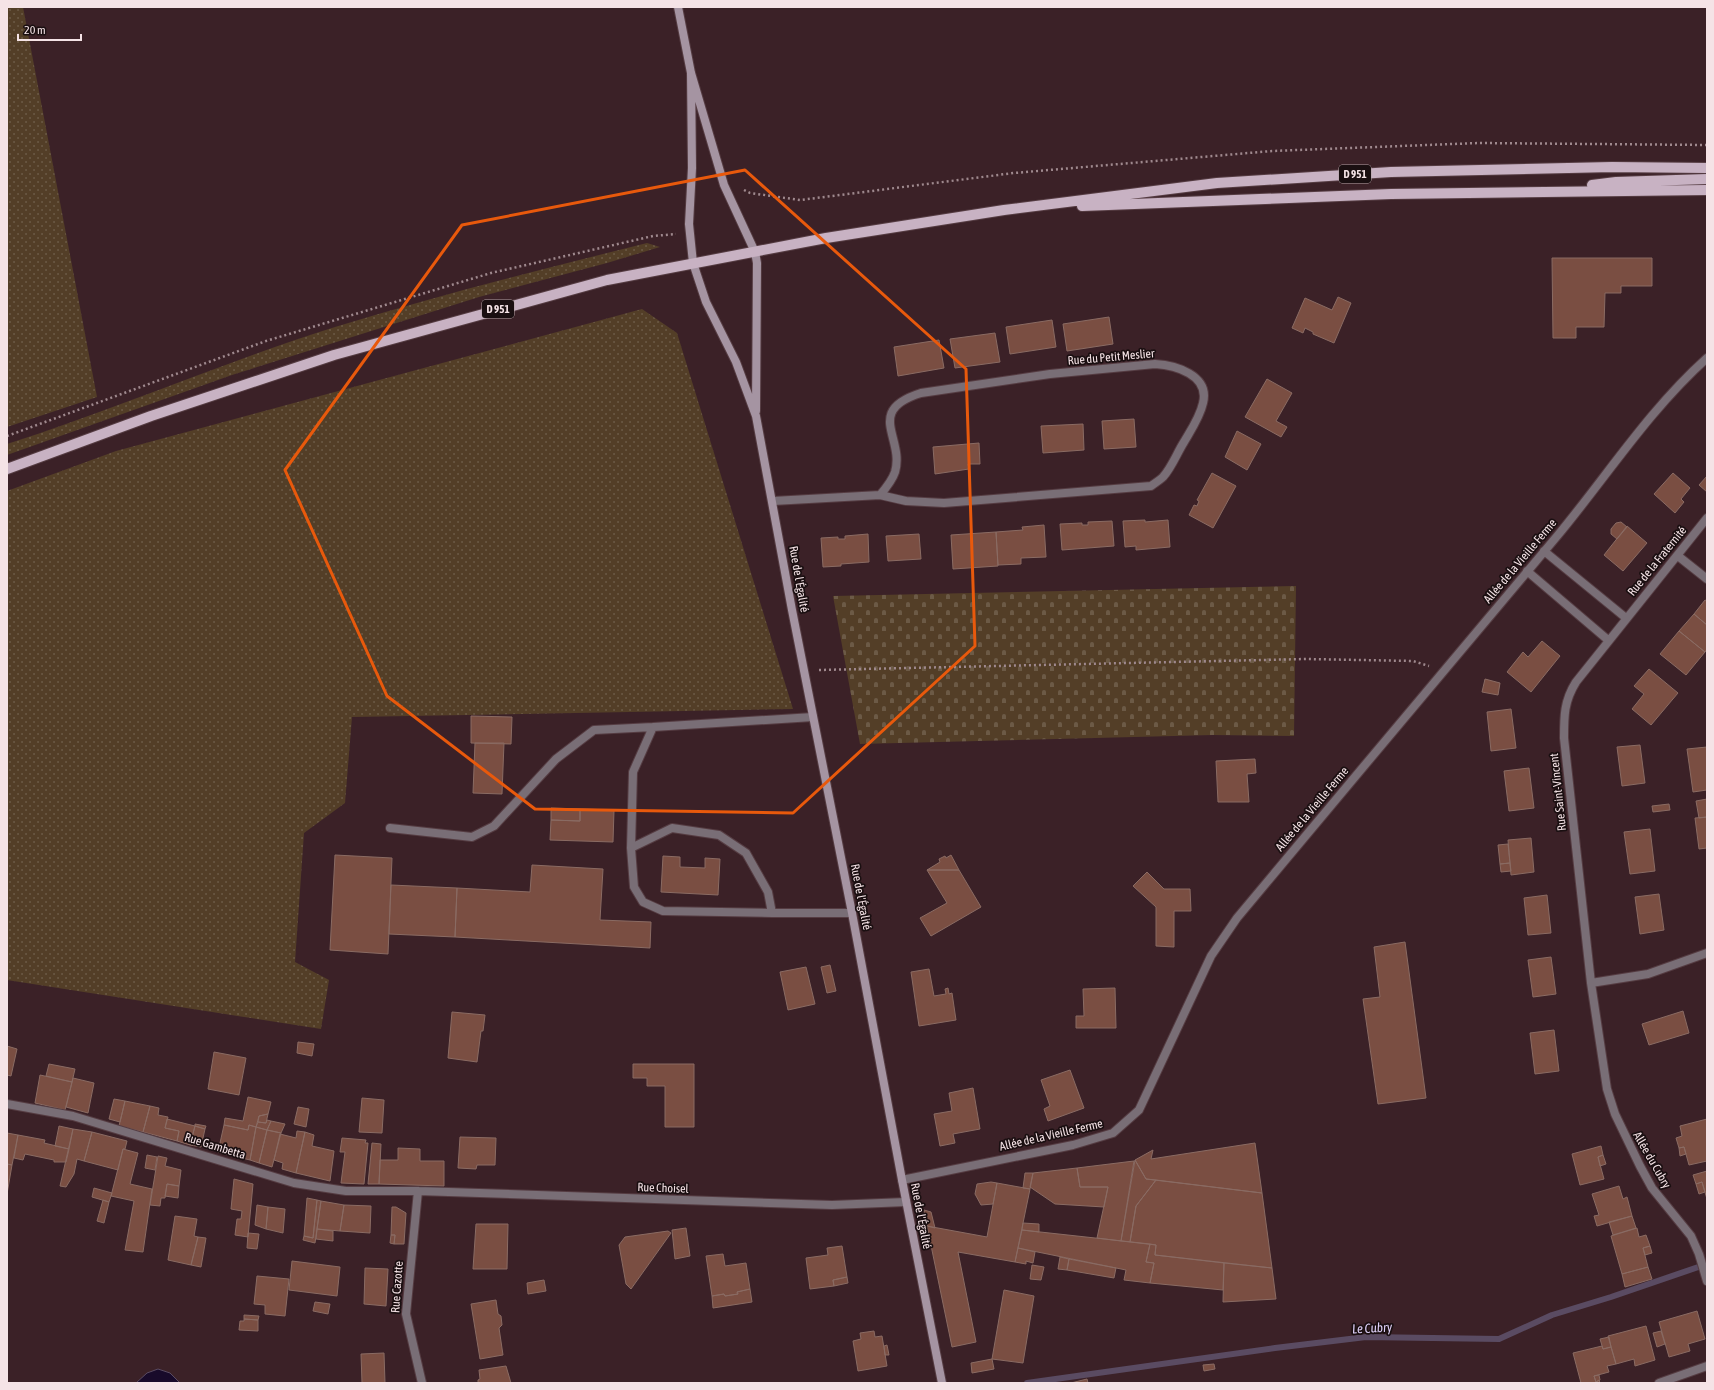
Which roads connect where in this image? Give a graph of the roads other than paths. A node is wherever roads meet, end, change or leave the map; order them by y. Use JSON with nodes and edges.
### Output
{"nodes":[{"id":1,"x":678,"y":7,"type":"edge"},
{"id":2,"x":691,"y":73,"type":"junction"},
{"id":3,"x":1707,"y":168,"type":"edge"},
{"id":4,"x":1707,"y":180,"type":"edge"},
{"id":5,"x":1707,"y":190,"type":"edge"},
{"id":6,"x":1541,"y":191,"type":"junction"},
{"id":7,"x":1004,"y":210,"type":"junction"},
{"id":8,"x":755,"y":252,"type":"junction"},
{"id":9,"x":692,"y":263,"type":"junction"},
{"id":10,"x":1707,"y":358,"type":"edge"},
{"id":11,"x":756,"y":416,"type":"junction"},
{"id":12,"x":7,"y":469,"type":"edge"},
{"id":13,"x":880,"y":496,"type":"junction"},
{"id":14,"x":772,"y":501,"type":"junction"},
{"id":15,"x":1707,"y":518,"type":"edge"},
{"id":16,"x":1544,"y":551,"type":"junction"},
{"id":17,"x":1678,"y":556,"type":"junction"},
{"id":18,"x":1528,"y":571,"type":"junction"},
{"id":19,"x":1707,"y":580,"type":"edge"},
{"id":20,"x":1626,"y":618,"type":"junction"},
{"id":21,"x":1608,"y":640,"type":"junction"},
{"id":22,"x":813,"y":717,"type":"junction"},
{"id":23,"x":653,"y":727,"type":"junction"},
{"id":24,"x":390,"y":828,"type":"dead end"},
{"id":25,"x":631,"y":848,"type":"junction"},
{"id":26,"x":852,"y":913,"type":"junction"},
{"id":27,"x":772,"y":914,"type":"junction"},
{"id":28,"x":1707,"y":953,"type":"edge"},
{"id":29,"x":1591,"y":983,"type":"junction"},
{"id":30,"x":1603,"y":1065,"type":"joint"},
{"id":31,"x":7,"y":1104,"type":"edge"},
{"id":32,"x":902,"y":1180,"type":"junction"},
{"id":33,"x":418,"y":1191,"type":"junction"},
{"id":34,"x":906,"y":1202,"type":"junction"},
{"id":35,"x":1707,"y":1280,"type":"edge"},
{"id":36,"x":1707,"y":1366,"type":"edge"},
{"id":37,"x":422,"y":1383,"type":"edge"},
{"id":38,"x":942,"y":1383,"type":"edge"},
{"id":39,"x":1659,"y":1383,"type":"edge"}],
"edges":[{"from":1,"to":2,"type":"street"},
{"from":2,"to":8,"type":"street","name":"Rue de l'Égalité"},
{"from":2,"to":9,"type":"street","name":"Rue de l'Égalité"},
{"from":3,"to":7,"type":"main road","number":"D 951"},
{"from":4,"to":6,"type":"main road","number":"D 951"},
{"from":5,"to":6,"type":"main road","number":"D 951"},
{"from":6,"to":7,"type":"main road","number":"D 951"},
{"from":7,"to":8,"type":"main road","number":"D 951"},
{"from":8,"to":9,"type":"main road","number":"D 951"},
{"from":8,"to":11,"type":"street","name":"Rue de l'Égalité"},
{"from":9,"to":11,"type":"street","name":"Rue de l'Égalité"},
{"from":9,"to":12,"type":"main road","number":"D 951"},
{"from":10,"to":16,"type":"street","name":"Allée de la Vieille Ferme"},
{"from":11,"to":14,"type":"street","name":"Rue de l'Égalité"},
{"from":13,"to":13,"type":"street","name":"Rue du Petit Meslier"},
{"from":13,"to":14,"type":"street","name":"Rue du Petit Meslier"},
{"from":14,"to":22,"type":"street","name":"Rue de l'Égalité"},
{"from":15,"to":17,"type":"street","name":"Rue de la Fraternité"},
{"from":16,"to":18,"type":"street","name":"Allée de la Vieille Ferme"},
{"from":16,"to":20,"type":"street"},
{"from":17,"to":19,"type":"street"},
{"from":17,"to":20,"type":"street","name":"Rue de la Fraternité"},
{"from":18,"to":21,"type":"street"},
{"from":18,"to":32,"type":"street","name":"Allée de la Vieille Ferme"},
{"from":20,"to":21,"type":"street","name":"Rue Saint-Vincent"},
{"from":21,"to":29,"type":"street","name":"Rue Saint-Vincent"},
{"from":22,"to":23,"type":"street"},
{"from":22,"to":26,"type":"street","name":"Rue de l'Égalité"},
{"from":23,"to":24,"type":"street"},
{"from":23,"to":25,"type":"street"},
{"from":25,"to":27,"type":"street"},
{"from":25,"to":27,"type":"street"},
{"from":26,"to":27,"type":"street"},
{"from":26,"to":32,"type":"street","name":"Rue de l'Égalité"},
{"from":28,"to":29,"type":"street"},
{"from":29,"to":30,"type":"street","name":"Rue Saint-Vincent"},
{"from":30,"to":35,"type":"street","name":"Allée du Cubry"},
{"from":31,"to":33,"type":"street","name":"Rue Gambetta"},
{"from":32,"to":34,"type":"street","name":"Rue de l'Égalité"},
{"from":33,"to":34,"type":"street","name":"Rue Choisel"},
{"from":33,"to":37,"type":"street","name":"Rue Cazotte"},
{"from":34,"to":38,"type":"street","name":"Rue de l'Égalité"},
{"from":36,"to":39,"type":"street"}]}
